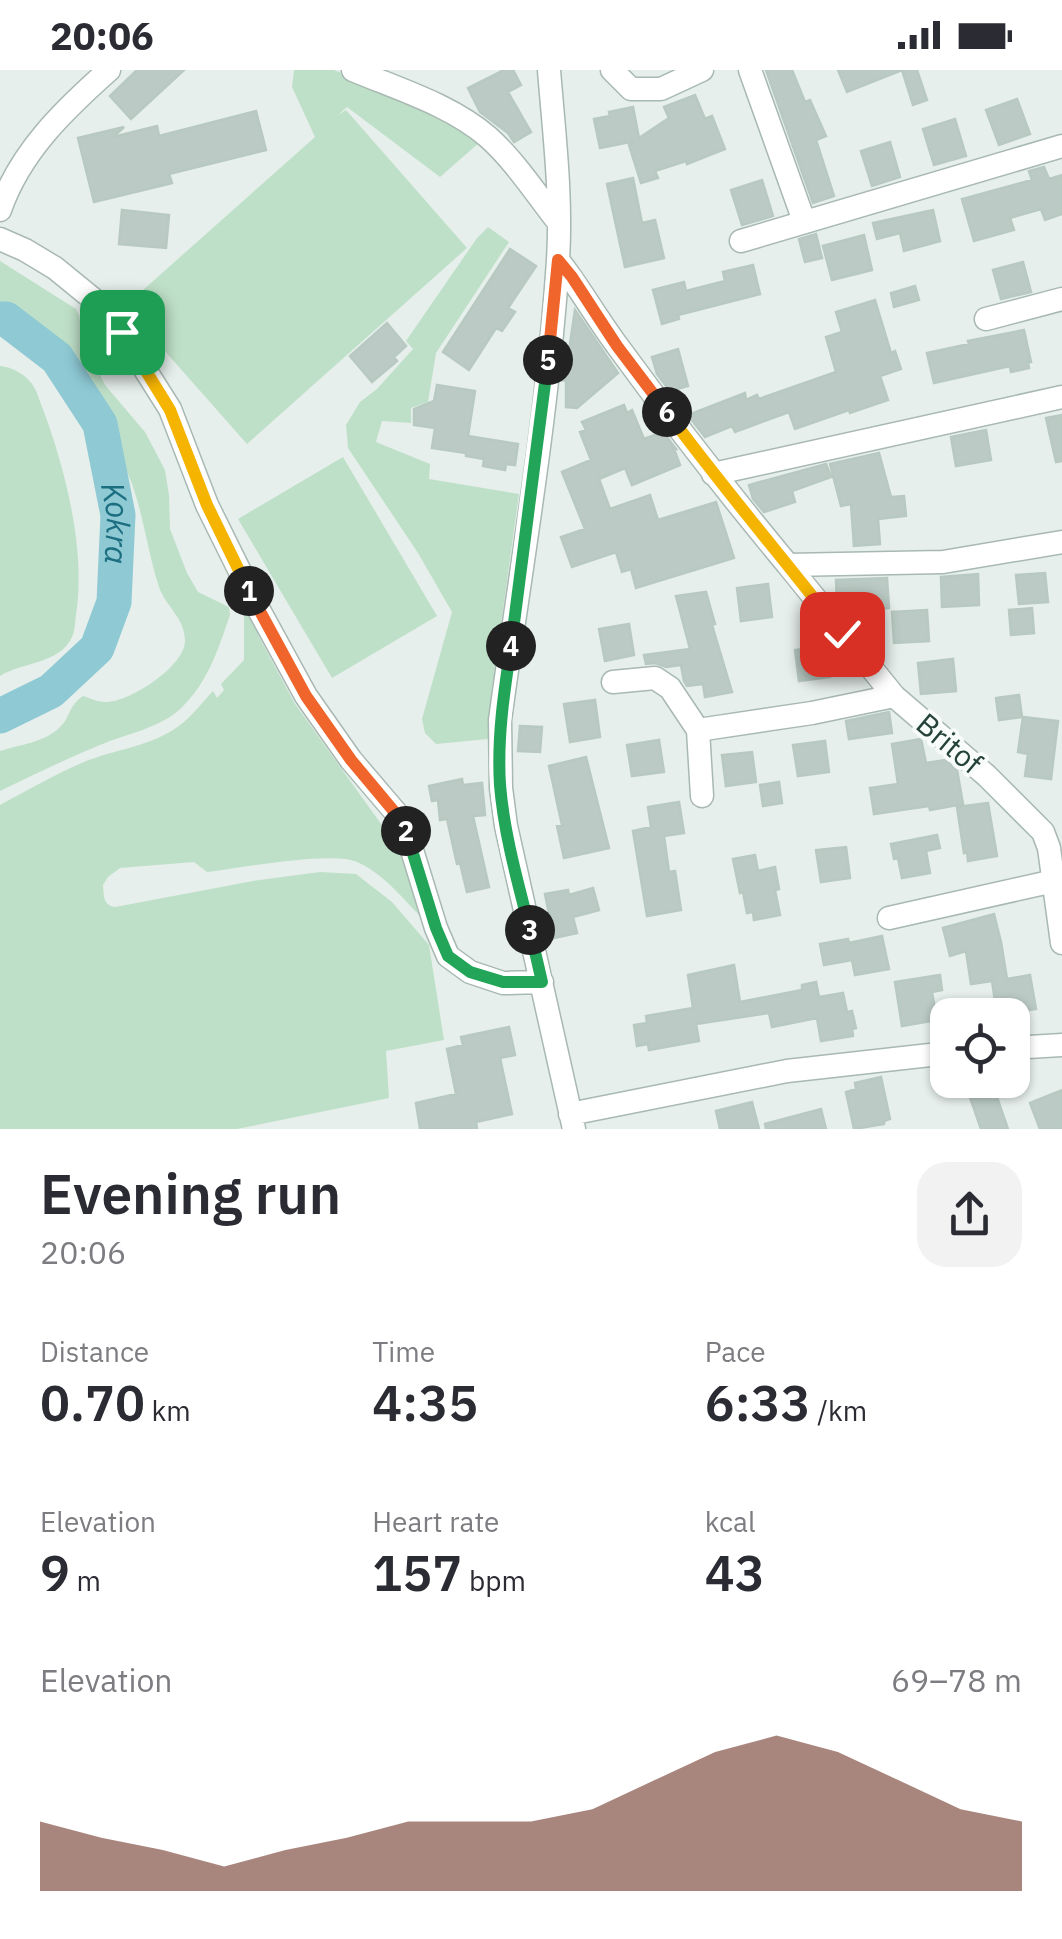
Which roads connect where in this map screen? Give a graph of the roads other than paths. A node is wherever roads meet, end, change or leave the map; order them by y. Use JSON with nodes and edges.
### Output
{"nodes":[{"id":1,"x":109,"y":70,"type":"edge"},
{"id":2,"x":353,"y":70,"type":"edge"},
{"id":3,"x":549,"y":70,"type":"edge"},
{"id":4,"x":612,"y":70,"type":"edge"},
{"id":5,"x":702,"y":70,"type":"edge"},
{"id":6,"x":750,"y":70,"type":"edge"},
{"id":7,"x":1062,"y":146,"type":"edge"},
{"id":8,"x":0,"y":210,"type":"edge"},
{"id":9,"x":804,"y":221,"type":"junction"},
{"id":10,"x":558,"y":223,"type":"junction"},
{"id":11,"x":0,"y":239,"type":"edge"},
{"id":12,"x":741,"y":241,"type":"dead end"},
{"id":13,"x":558,"y":260,"type":"junction"},
{"id":14,"x":1062,"y":299,"type":"edge"},
{"id":15,"x":986,"y":319,"type":"dead end"},
{"id":16,"x":1062,"y":397,"type":"edge"},
{"id":17,"x":712,"y":474,"type":"junction"},
{"id":18,"x":1062,"y":542,"type":"edge"},
{"id":19,"x":788,"y":565,"type":"junction"},
{"id":20,"x":613,"y":682,"type":"dead end"},
{"id":21,"x":894,"y":696,"type":"junction"},
{"id":22,"x":698,"y":730,"type":"junction"},
{"id":23,"x":702,"y":796,"type":"dead end"},
{"id":24,"x":1054,"y":881,"type":"junction"},
{"id":25,"x":889,"y":918,"type":"dead end"},
{"id":26,"x":1062,"y":943,"type":"edge"},
{"id":27,"x":542,"y":982,"type":"junction"},
{"id":28,"x":1062,"y":1045,"type":"edge"},
{"id":29,"x":1030,"y":1047,"type":"edge"},
{"id":30,"x":930,"y":1054,"type":"edge"},
{"id":31,"x":572,"y":1122,"type":"edge"}],
"edges":[{"from":1,"to":8,"type":"street"},
{"from":2,"to":10,"type":"street"},
{"from":3,"to":10,"type":"street"},
{"from":4,"to":5,"type":"street"},
{"from":6,"to":9,"type":"street"},
{"from":7,"to":9,"type":"street"},
{"from":9,"to":12,"type":"street"},
{"from":10,"to":13,"type":"street"},
{"from":11,"to":27,"type":"street"},
{"from":13,"to":17,"type":"street","name":"Britof"},
{"from":13,"to":27,"type":"street"},
{"from":14,"to":15,"type":"street"},
{"from":16,"to":17,"type":"street"},
{"from":17,"to":19,"type":"street","name":"Britof"},
{"from":18,"to":19,"type":"street"},
{"from":19,"to":21,"type":"street","name":"Britof"},
{"from":20,"to":22,"type":"street"},
{"from":21,"to":22,"type":"street"},
{"from":21,"to":24,"type":"street","name":"Britof"},
{"from":22,"to":23,"type":"street"},
{"from":24,"to":25,"type":"street"},
{"from":24,"to":26,"type":"street","name":"Britof"},
{"from":27,"to":31,"type":"street"},
{"from":28,"to":29,"type":"street"},
{"from":30,"to":31,"type":"street"}]}
